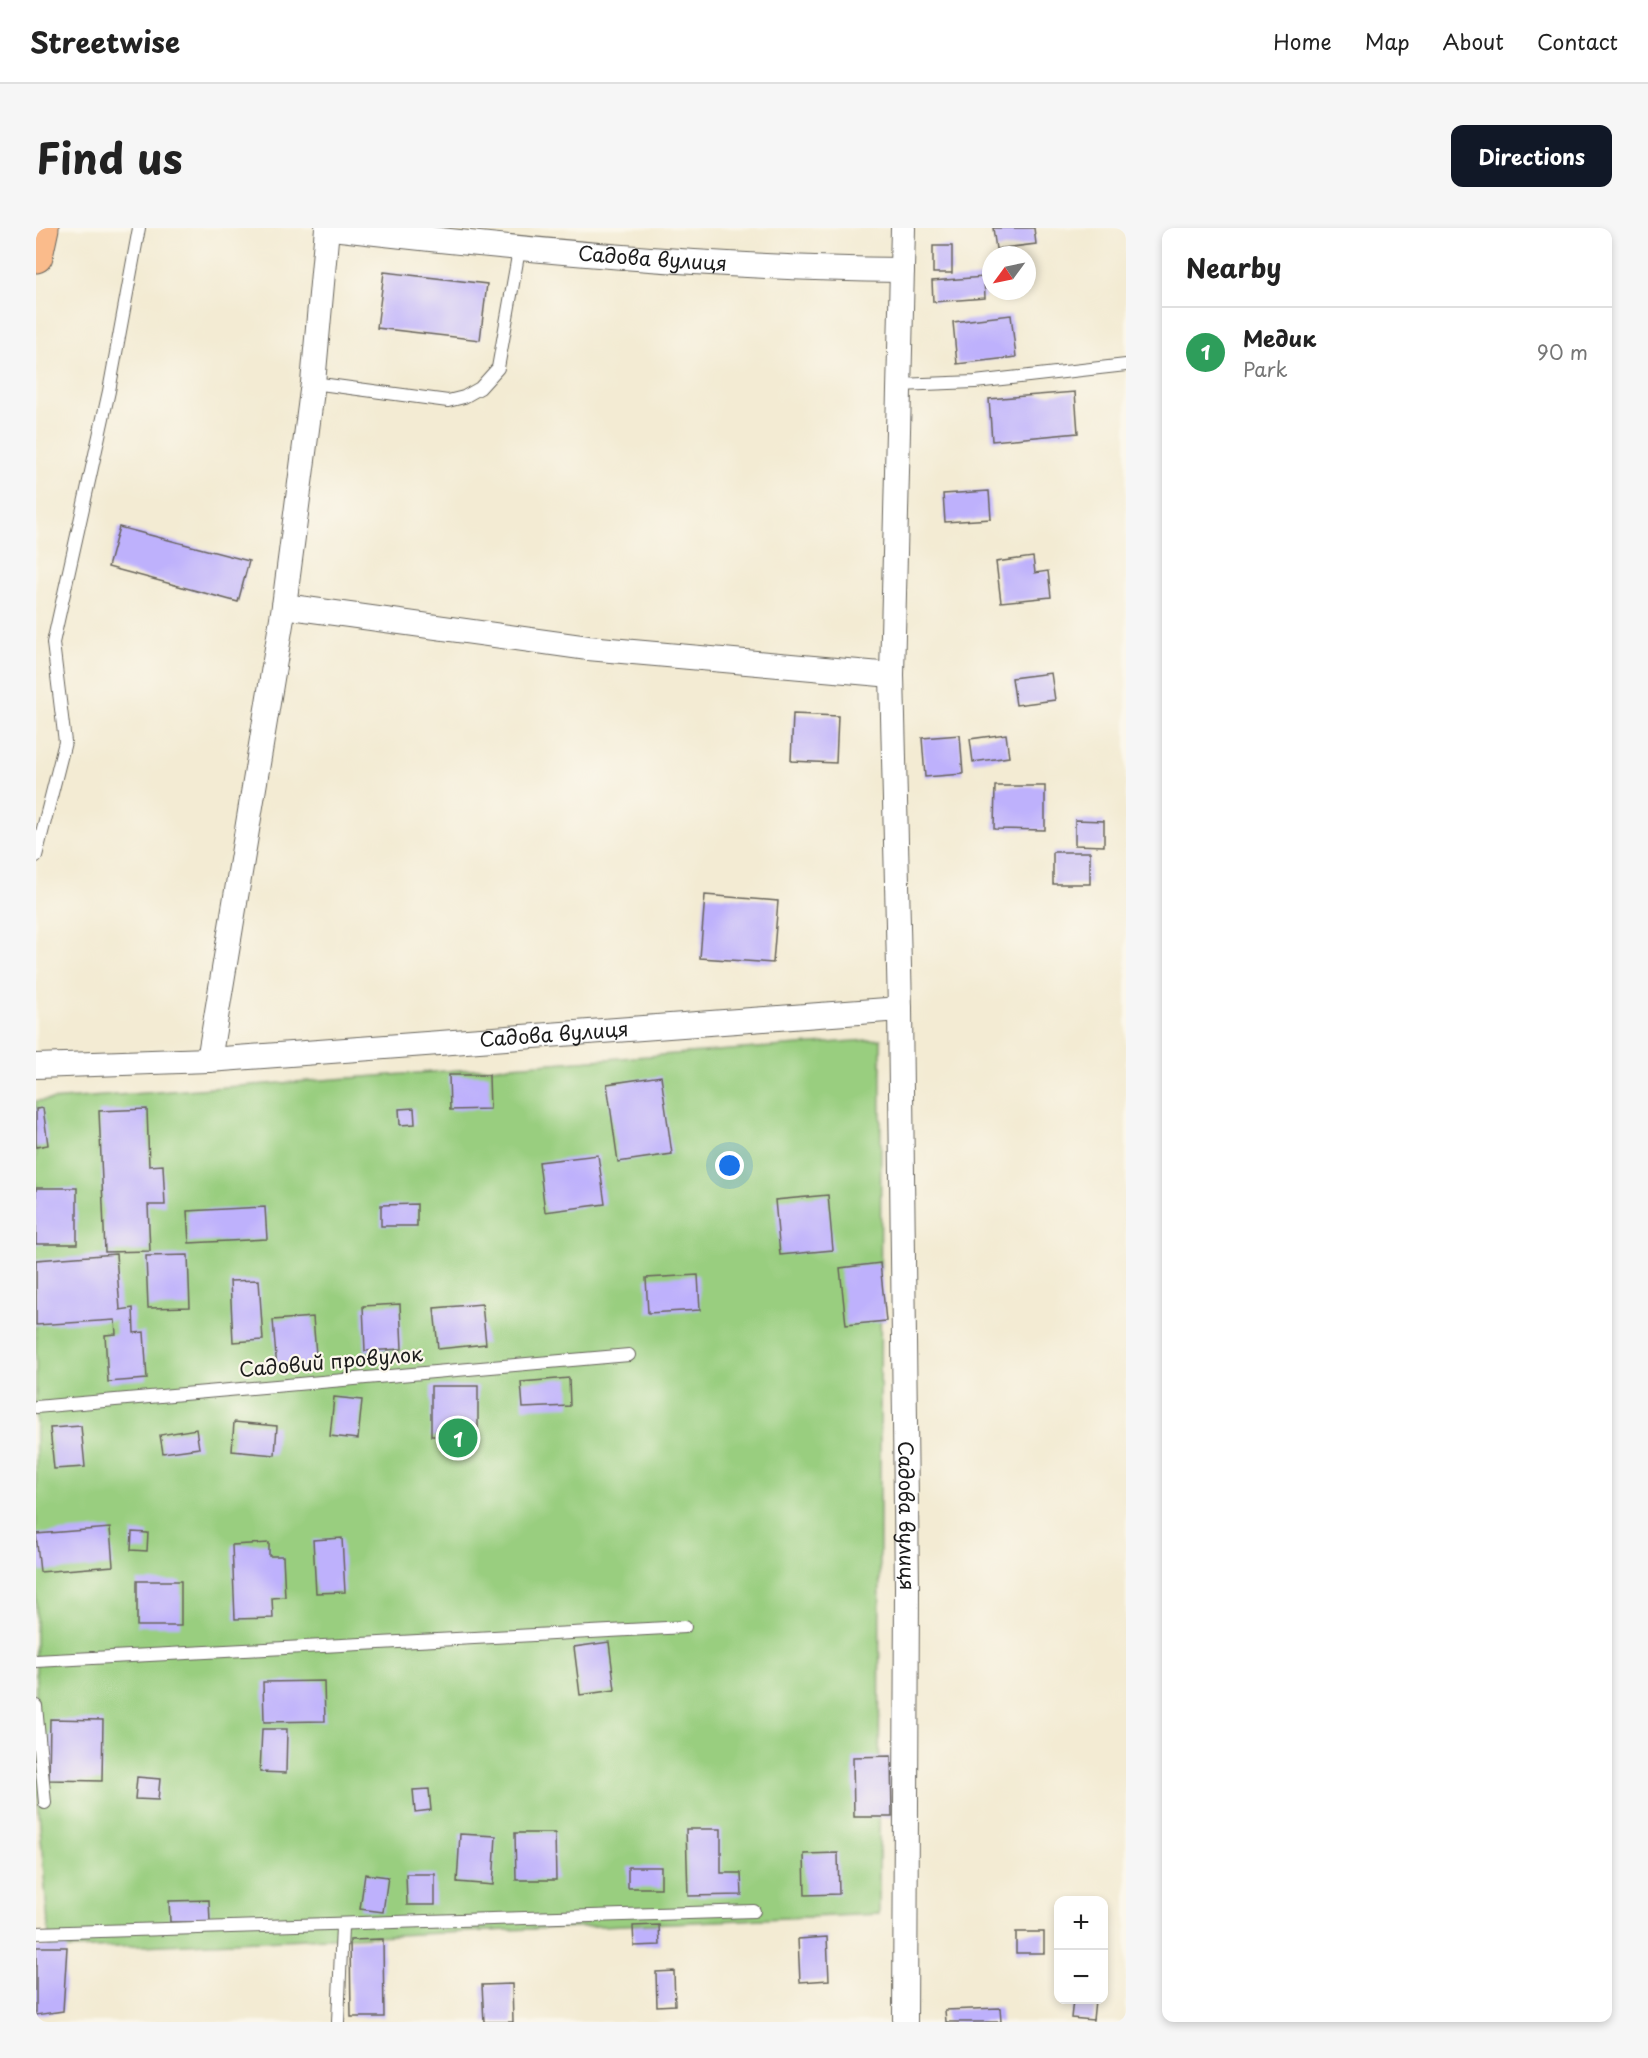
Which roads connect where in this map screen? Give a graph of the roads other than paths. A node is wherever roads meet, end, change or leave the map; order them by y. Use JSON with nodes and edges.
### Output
{"nodes":[{"id":1,"x":42,"y":228,"type":"edge"},
{"id":2,"x":139,"y":228,"type":"edge"},
{"id":3,"x":327,"y":228,"type":"edge"},
{"id":4,"x":332,"y":228,"type":"edge"},
{"id":5,"x":903,"y":228,"type":"edge"},
{"id":6,"x":519,"y":250,"type":"junction"},
{"id":7,"x":36,"y":255,"type":"edge"},
{"id":8,"x":902,"y":270,"type":"junction"},
{"id":9,"x":1126,"y":365,"type":"edge"},
{"id":10,"x":313,"y":383,"type":"junction"},
{"id":11,"x":899,"y":384,"type":"junction"},
{"id":12,"x":285,"y":606,"type":"junction"},
{"id":13,"x":892,"y":675,"type":"junction"},
{"id":14,"x":36,"y":856,"type":"edge"},
{"id":15,"x":900,"y":1009,"type":"junction"},
{"id":16,"x":208,"y":1060,"type":"junction"},
{"id":17,"x":36,"y":1066,"type":"edge"},
{"id":18,"x":629,"y":1355,"type":"dead end"},
{"id":19,"x":36,"y":1407,"type":"edge"},
{"id":20,"x":685,"y":1627,"type":"dead end"},
{"id":21,"x":36,"y":1660,"type":"edge"},
{"id":22,"x":36,"y":1706,"type":"edge"},
{"id":23,"x":45,"y":1803,"type":"dead end"},
{"id":24,"x":754,"y":1911,"type":"dead end"},
{"id":25,"x":342,"y":1926,"type":"junction"},
{"id":26,"x":36,"y":1933,"type":"edge"},
{"id":27,"x":338,"y":2022,"type":"edge"},
{"id":28,"x":905,"y":2022,"type":"edge"}],
"edges":[{"from":1,"to":7,"type":"highway"},
{"from":2,"to":14,"type":"lane"},
{"from":3,"to":10,"type":"street"},
{"from":4,"to":6,"type":"street","name":"Садова вулиця"},
{"from":5,"to":8,"type":"street","name":"Садова вулиця"},
{"from":6,"to":8,"type":"street","name":"Садова вулиця"},
{"from":6,"to":10,"type":"lane"},
{"from":8,"to":11,"type":"street","name":"Садова вулиця"},
{"from":9,"to":11,"type":"lane"},
{"from":10,"to":12,"type":"street"},
{"from":11,"to":13,"type":"street","name":"Садова вулиця"},
{"from":12,"to":13,"type":"street"},
{"from":12,"to":16,"type":"street"},
{"from":13,"to":15,"type":"street","name":"Садова вулиця"},
{"from":15,"to":16,"type":"street","name":"Садова вулиця"},
{"from":15,"to":28,"type":"street","name":"Садова вулиця"},
{"from":16,"to":17,"type":"street","name":"Садова вулиця"},
{"from":18,"to":19,"type":"lane","name":"Садовий провулок"},
{"from":20,"to":21,"type":"lane"},
{"from":22,"to":23,"type":"lane"},
{"from":24,"to":25,"type":"lane"},
{"from":25,"to":26,"type":"lane"},
{"from":25,"to":27,"type":"lane"}]}
